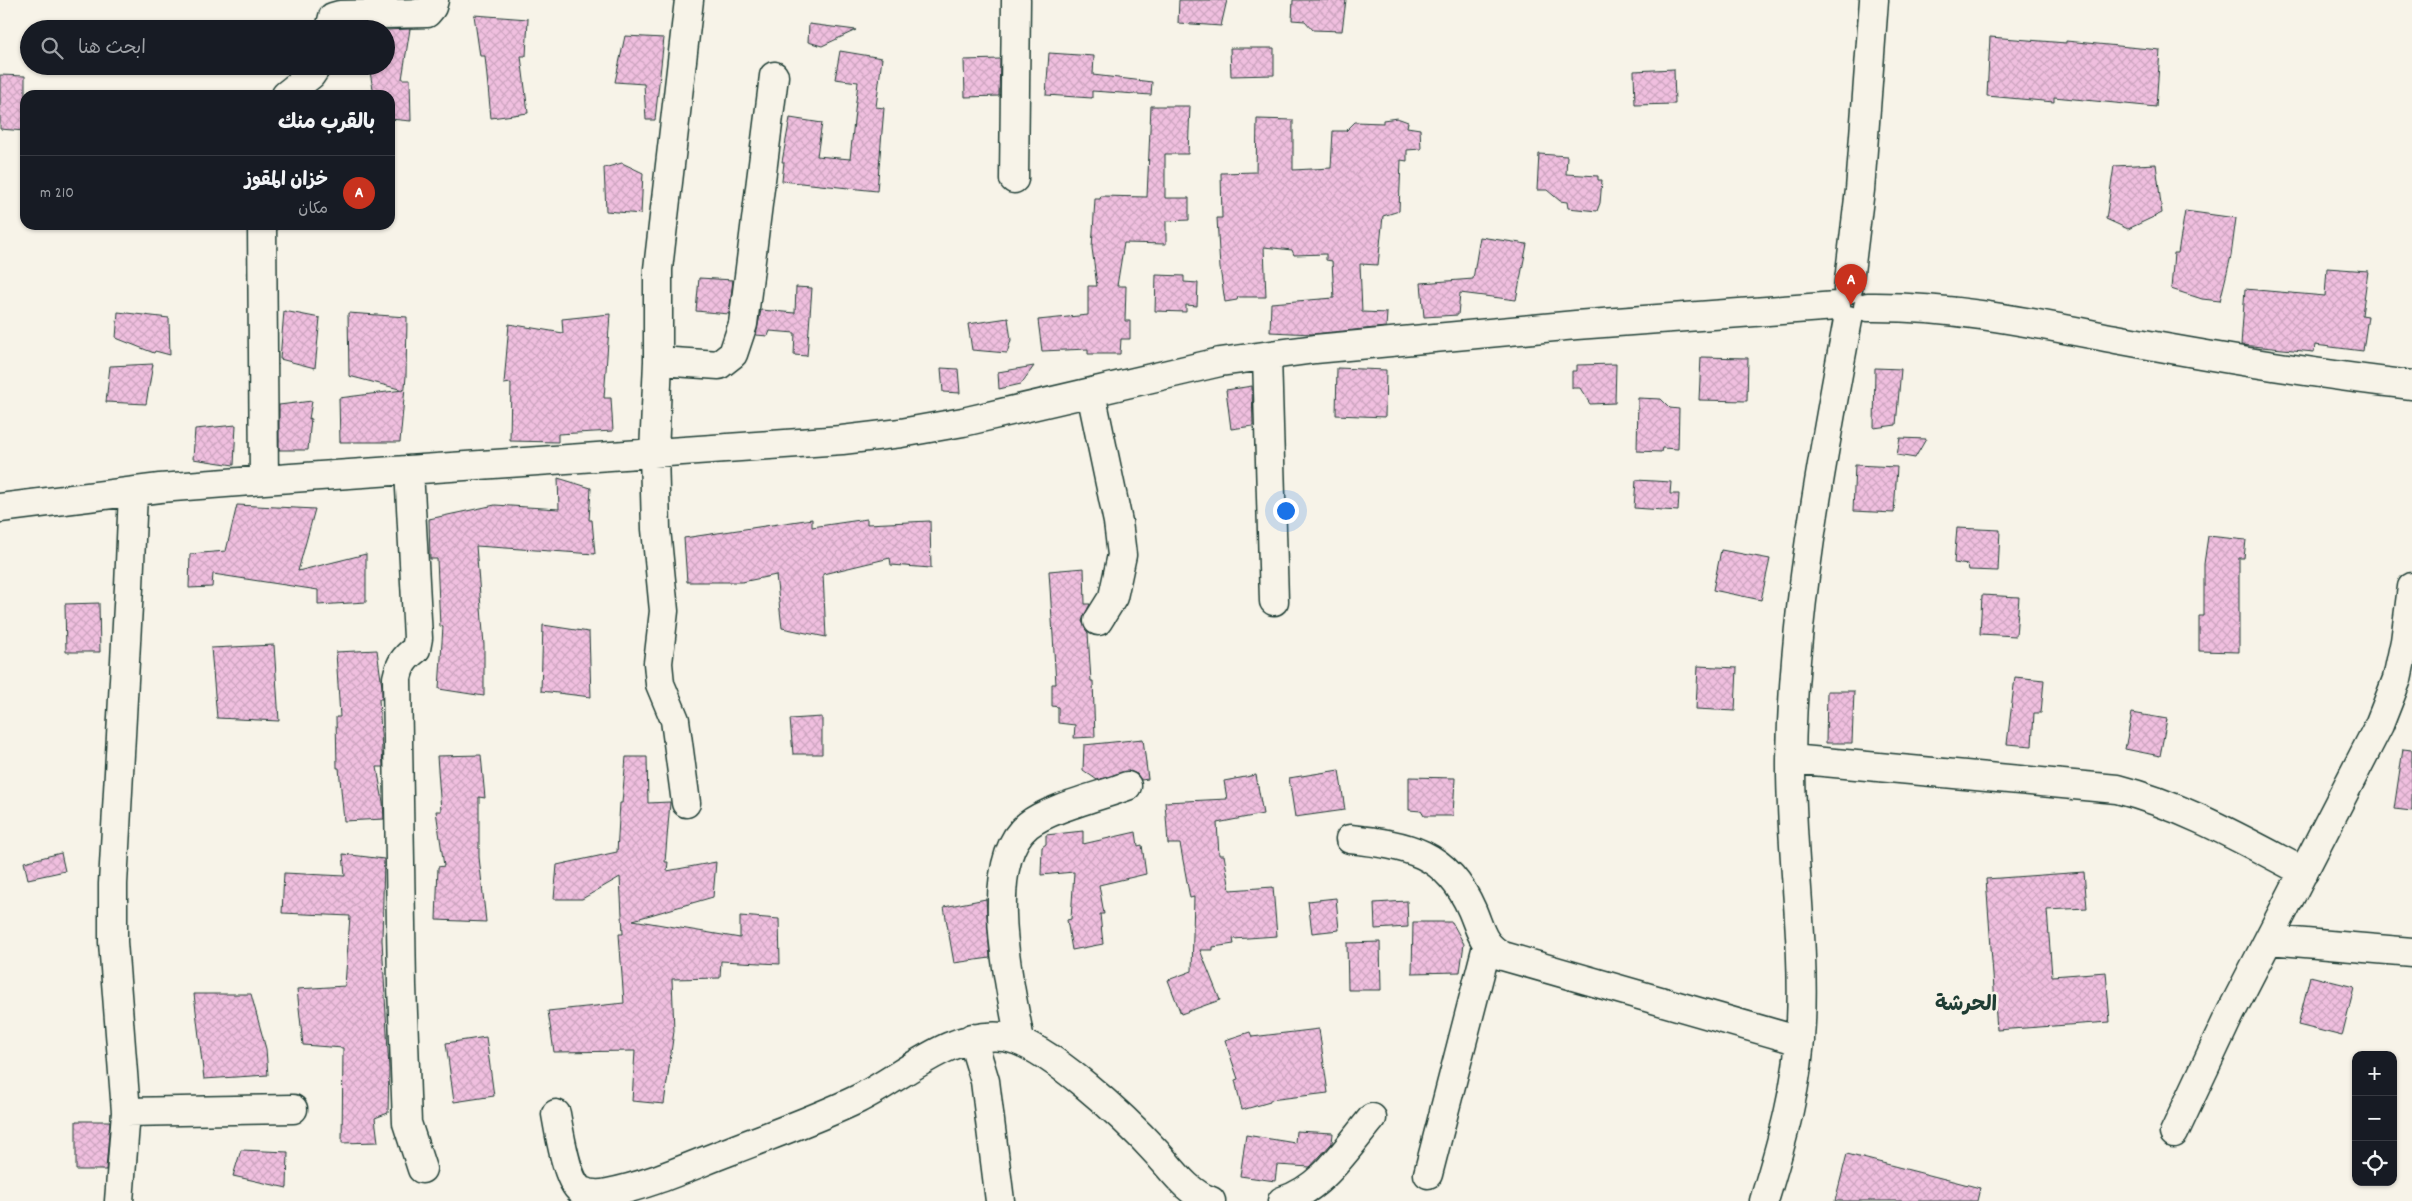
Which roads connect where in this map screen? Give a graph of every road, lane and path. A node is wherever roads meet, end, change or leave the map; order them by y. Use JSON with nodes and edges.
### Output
{"nodes":[{"id":1,"x":434,"y":0,"type":"edge"},
{"id":2,"x":689,"y":0,"type":"edge"},
{"id":3,"x":1016,"y":0,"type":"edge"},
{"id":4,"x":1874,"y":0,"type":"edge"},
{"id":5,"x":332,"y":20,"type":"edge"},
{"id":6,"x":311,"y":75,"type":"edge"},
{"id":7,"x":774,"y":76,"type":"dead end"},
{"id":8,"x":292,"y":90,"type":"edge"},
{"id":9,"x":1014,"y":179,"type":"dead end"},
{"id":10,"x":262,"y":230,"type":"edge"},
{"id":11,"x":1850,"y":305,"type":"junction"},
{"id":12,"x":1267,"y":356,"type":"junction"},
{"id":13,"x":658,"y":362,"type":"junction"},
{"id":14,"x":2412,"y":385,"type":"edge"},
{"id":15,"x":1091,"y":393,"type":"junction"},
{"id":16,"x":654,"y":453,"type":"junction"},
{"id":17,"x":409,"y":470,"type":"junction"},
{"id":18,"x":264,"y":480,"type":"junction"},
{"id":19,"x":132,"y":492,"type":"junction"},
{"id":20,"x":0,"y":508,"type":"edge"},
{"id":21,"x":2412,"y":587,"type":"edge"},
{"id":22,"x":1274,"y":602,"type":"dead end"},
{"id":23,"x":1098,"y":621,"type":"dead end"},
{"id":24,"x":1791,"y":759,"type":"junction"},
{"id":25,"x":1127,"y":786,"type":"dead end"},
{"id":26,"x":686,"y":803,"type":"dead end"},
{"id":27,"x":1350,"y":839,"type":"dead end"},
{"id":28,"x":2304,"y":872,"type":"junction"},
{"id":29,"x":2269,"y":940,"type":"junction"},
{"id":30,"x":1487,"y":946,"type":"junction"},
{"id":31,"x":2412,"y":952,"type":"edge"},
{"id":32,"x":972,"y":1038,"type":"junction"},
{"id":33,"x":1020,"y":1041,"type":"junction"},
{"id":34,"x":1800,"y":1042,"type":"junction"},
{"id":35,"x":293,"y":1109,"type":"dead end"},
{"id":36,"x":126,"y":1112,"type":"junction"},
{"id":37,"x":556,"y":1114,"type":"dead end"},
{"id":38,"x":1372,"y":1118,"type":"dead end"},
{"id":39,"x":2174,"y":1134,"type":"dead end"},
{"id":40,"x":422,"y":1169,"type":"dead end"},
{"id":41,"x":1428,"y":1174,"type":"dead end"},
{"id":42,"x":120,"y":1201,"type":"edge"},
{"id":43,"x":1000,"y":1201,"type":"edge"},
{"id":44,"x":1211,"y":1201,"type":"edge"},
{"id":45,"x":1282,"y":1201,"type":"edge"},
{"id":46,"x":1764,"y":1201,"type":"edge"}],
"edges":[{"from":1,"to":5,"type":"street"},
{"from":2,"to":13,"type":"street"},
{"from":3,"to":9,"type":"street"},
{"from":4,"to":11,"type":"street"},
{"from":6,"to":8,"type":"street"},
{"from":7,"to":13,"type":"street"},
{"from":10,"to":18,"type":"street"},
{"from":11,"to":12,"type":"street"},
{"from":11,"to":14,"type":"street"},
{"from":11,"to":24,"type":"street"},
{"from":12,"to":15,"type":"street"},
{"from":12,"to":22,"type":"street"},
{"from":13,"to":16,"type":"street"},
{"from":15,"to":16,"type":"street"},
{"from":15,"to":23,"type":"street"},
{"from":16,"to":17,"type":"street"},
{"from":16,"to":26,"type":"street"},
{"from":17,"to":18,"type":"street"},
{"from":17,"to":40,"type":"street"},
{"from":18,"to":19,"type":"street"},
{"from":19,"to":20,"type":"street"},
{"from":19,"to":36,"type":"street"},
{"from":21,"to":28,"type":"street"},
{"from":24,"to":28,"type":"street"},
{"from":24,"to":34,"type":"street"},
{"from":25,"to":33,"type":"street"},
{"from":27,"to":30,"type":"street"},
{"from":28,"to":29,"type":"street"},
{"from":29,"to":31,"type":"street"},
{"from":29,"to":39,"type":"street"},
{"from":30,"to":34,"type":"street"},
{"from":30,"to":41,"type":"street"},
{"from":32,"to":33,"type":"street"},
{"from":32,"to":37,"type":"street"},
{"from":32,"to":43,"type":"street"},
{"from":33,"to":44,"type":"street"},
{"from":34,"to":46,"type":"street"},
{"from":35,"to":36,"type":"street"},
{"from":36,"to":42,"type":"street"},
{"from":38,"to":45,"type":"street"}]}
